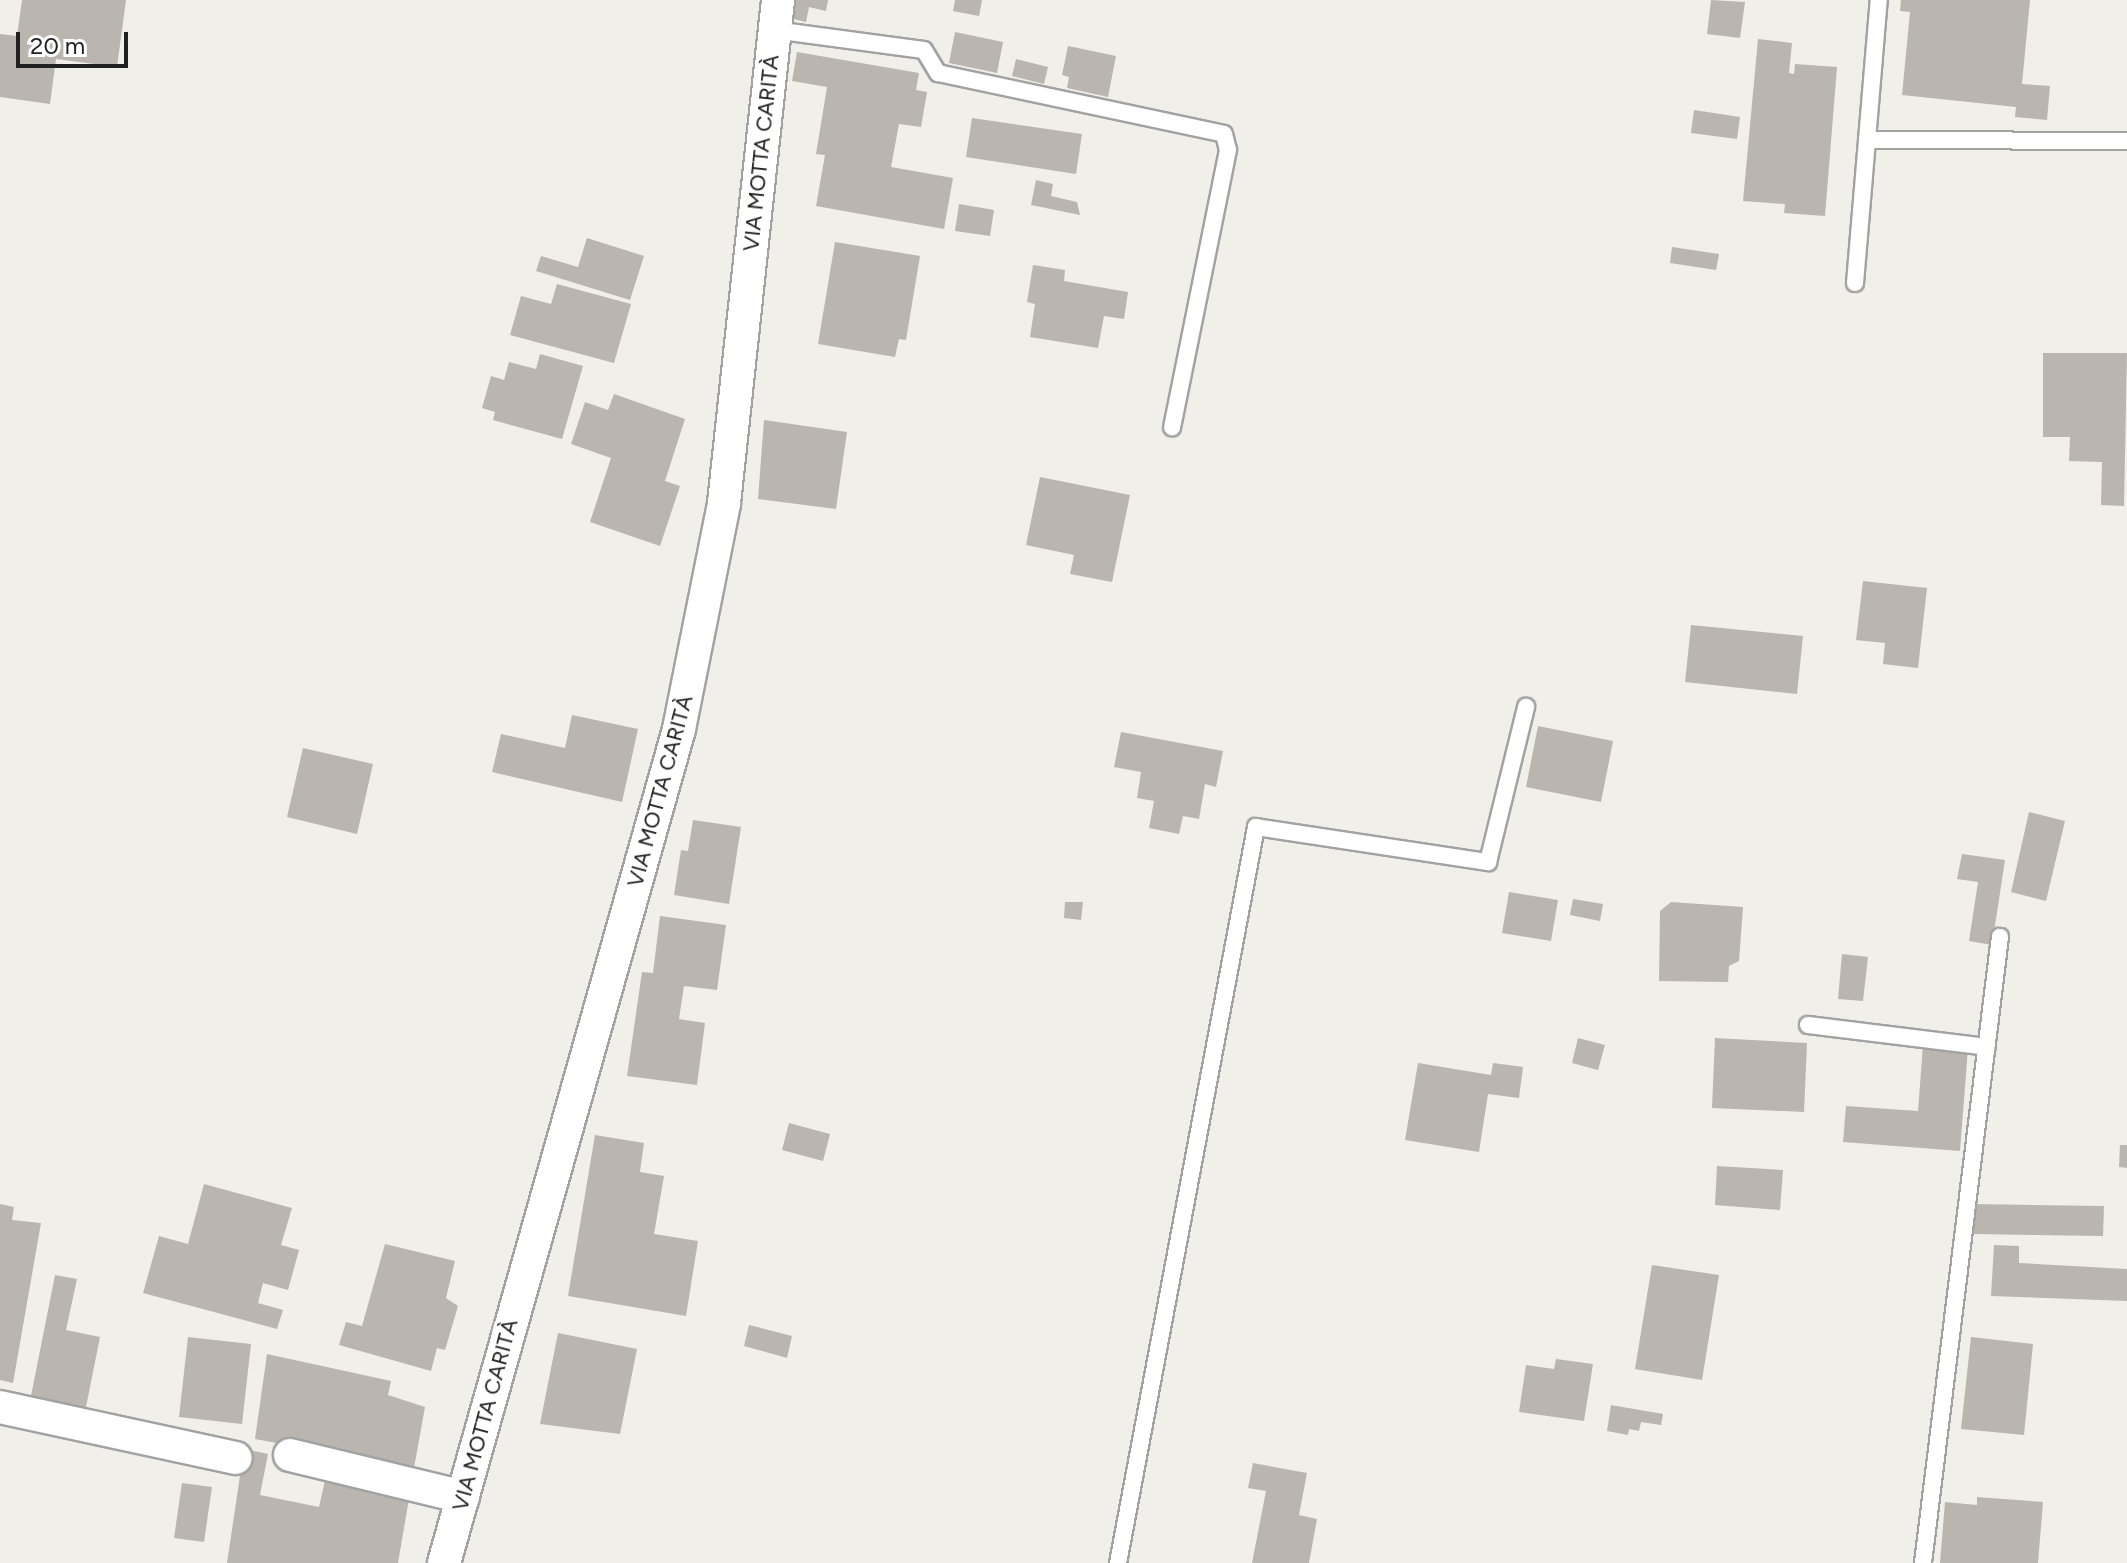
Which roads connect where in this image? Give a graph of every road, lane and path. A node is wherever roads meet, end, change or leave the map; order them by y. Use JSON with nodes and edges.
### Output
{"nodes":[{"id":1,"x":1879,"y":0,"type":"edge"},
{"id":2,"x":776,"y":15,"type":"edge"},
{"id":3,"x":1867,"y":140,"type":"junction"},
{"id":4,"x":2127,"y":141,"type":"edge"},
{"id":5,"x":1855,"y":283,"type":"dead end"},
{"id":6,"x":1172,"y":427,"type":"dead end"},
{"id":7,"x":1526,"y":707,"type":"dead end"},
{"id":8,"x":2000,"y":937,"type":"dead end"},
{"id":9,"x":1808,"y":1025,"type":"dead end"},
{"id":10,"x":1987,"y":1047,"type":"junction"},
{"id":11,"x":0,"y":1407,"type":"edge"},
{"id":12,"x":290,"y":1455,"type":"dead end"},
{"id":13,"x":236,"y":1458,"type":"dead end"},
{"id":14,"x":463,"y":1497,"type":"junction"},
{"id":15,"x":444,"y":1563,"type":"edge"},
{"id":16,"x":1118,"y":1563,"type":"edge"},
{"id":17,"x":1923,"y":1563,"type":"edge"}],
"edges":[{"from":1,"to":3,"type":"lane"},
{"from":2,"to":6,"type":"lane"},
{"from":2,"to":14,"type":"street","name":"VIA MOTTA CARITÀ"},
{"from":3,"to":4,"type":"lane"},
{"from":3,"to":5,"type":"lane"},
{"from":7,"to":16,"type":"lane"},
{"from":8,"to":10,"type":"lane"},
{"from":9,"to":10,"type":"lane"},
{"from":10,"to":17,"type":"lane"},
{"from":11,"to":13,"type":"street"},
{"from":12,"to":14,"type":"street"},
{"from":14,"to":15,"type":"street","name":"VIA MOTTA CARITÀ"}]}
